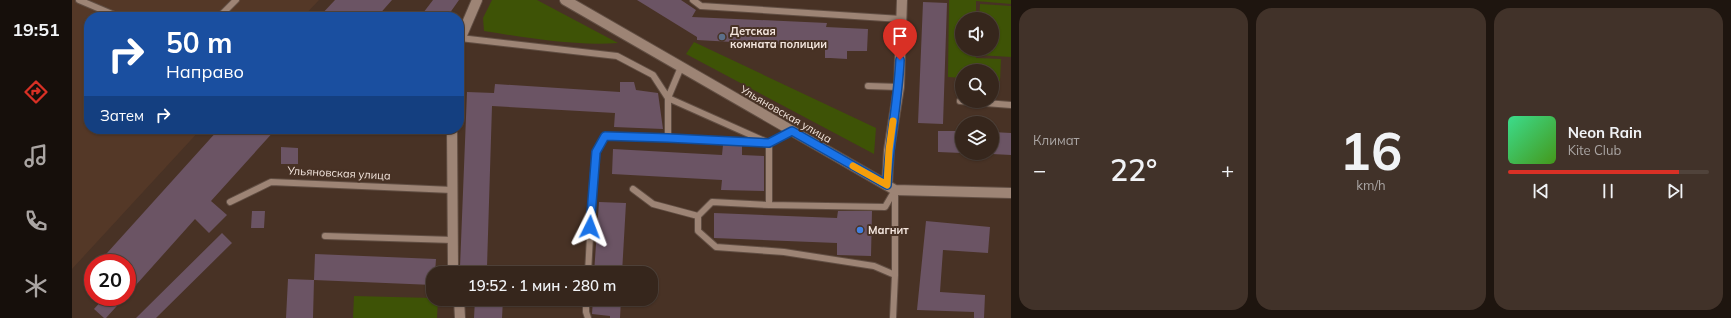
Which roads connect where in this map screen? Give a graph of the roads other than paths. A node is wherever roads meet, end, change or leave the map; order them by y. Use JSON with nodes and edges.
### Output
{"nodes":[{"id":1,"x":79,"y":0,"type":"edge"},
{"id":2,"x":236,"y":0,"type":"edge"},
{"id":3,"x":477,"y":0,"type":"edge"},
{"id":4,"x":565,"y":0,"type":"edge"},
{"id":5,"x":693,"y":0,"type":"edge"},
{"id":6,"x":902,"y":0,"type":"edge"},
{"id":7,"x":107,"y":12,"type":"edge"},
{"id":8,"x":224,"y":12,"type":"edge"},
{"id":9,"x":901,"y":19,"type":"junction"},
{"id":10,"x":464,"y":29,"type":"edge"},
{"id":11,"x":464,"y":41,"type":"edge"},
{"id":12,"x":681,"y":67,"type":"junction"},
{"id":13,"x":868,"y":86,"type":"dead end"},
{"id":14,"x":898,"y":87,"type":"junction"},
{"id":15,"x":668,"y":98,"type":"junction"},
{"id":16,"x":999,"y":104,"type":"edge"},
{"id":17,"x":1011,"y":105,"type":"edge"},
{"id":18,"x":792,"y":131,"type":"junction"},
{"id":19,"x":452,"y":134,"type":"edge"},
{"id":20,"x":668,"y":138,"type":"junction"},
{"id":21,"x":769,"y":143,"type":"junction"},
{"id":22,"x":891,"y":188,"type":"junction"},
{"id":23,"x":633,"y":189,"type":"dead end"},
{"id":24,"x":452,"y":190,"type":"junction"},
{"id":25,"x":1011,"y":193,"type":"edge"},
{"id":26,"x":230,"y":202,"type":"dead end"},
{"id":27,"x":769,"y":205,"type":"junction"},
{"id":28,"x":698,"y":216,"type":"junction"},
{"id":29,"x":325,"y":236,"type":"dead end"},
{"id":30,"x":453,"y":240,"type":"junction"},
{"id":31,"x":453,"y":266,"type":"edge"},
{"id":32,"x":588,"y":266,"type":"edge"},
{"id":33,"x":895,"y":275,"type":"junction"},
{"id":34,"x":459,"y":306,"type":"edge"},
{"id":35,"x":586,"y":306,"type":"edge"},
{"id":36,"x":460,"y":318,"type":"edge"},
{"id":37,"x":588,"y":318,"type":"edge"},
{"id":38,"x":893,"y":318,"type":"edge"}],
"edges":[{"from":1,"to":7,"type":"lane"},
{"from":2,"to":8,"type":"lane"},
{"from":3,"to":10,"type":"street"},
{"from":4,"to":12,"type":"street","name":"Ульяновская улица"},
{"from":5,"to":9,"type":"lane"},
{"from":6,"to":9,"type":"street"},
{"from":9,"to":14,"type":"street"},
{"from":11,"to":15,"type":"lane"},
{"from":12,"to":15,"type":"lane"},
{"from":12,"to":18,"type":"street","name":"Ульяновская улица"},
{"from":13,"to":14,"type":"lane"},
{"from":14,"to":22,"type":"street"},
{"from":15,"to":20,"type":"lane"},
{"from":15,"to":21,"type":"lane"},
{"from":16,"to":17,"type":"lane"},
{"from":18,"to":21,"type":"lane"},
{"from":18,"to":22,"type":"street","name":"Ульяновская улица"},
{"from":19,"to":24,"type":"street"},
{"from":20,"to":21,"type":"lane"},
{"from":20,"to":32,"type":"lane"},
{"from":21,"to":27,"type":"lane"},
{"from":22,"to":25,"type":"street","name":"Ульяновская улица"},
{"from":22,"to":27,"type":"lane"},
{"from":22,"to":33,"type":"lane"},
{"from":23,"to":28,"type":"lane"},
{"from":24,"to":26,"type":"lane","name":"Ульяновская улица"},
{"from":24,"to":30,"type":"street"},
{"from":27,"to":28,"type":"lane"},
{"from":28,"to":33,"type":"lane"},
{"from":29,"to":30,"type":"lane"},
{"from":30,"to":31,"type":"street"},
{"from":33,"to":38,"type":"lane"},
{"from":34,"to":36,"type":"street"},
{"from":35,"to":37,"type":"lane"}]}
